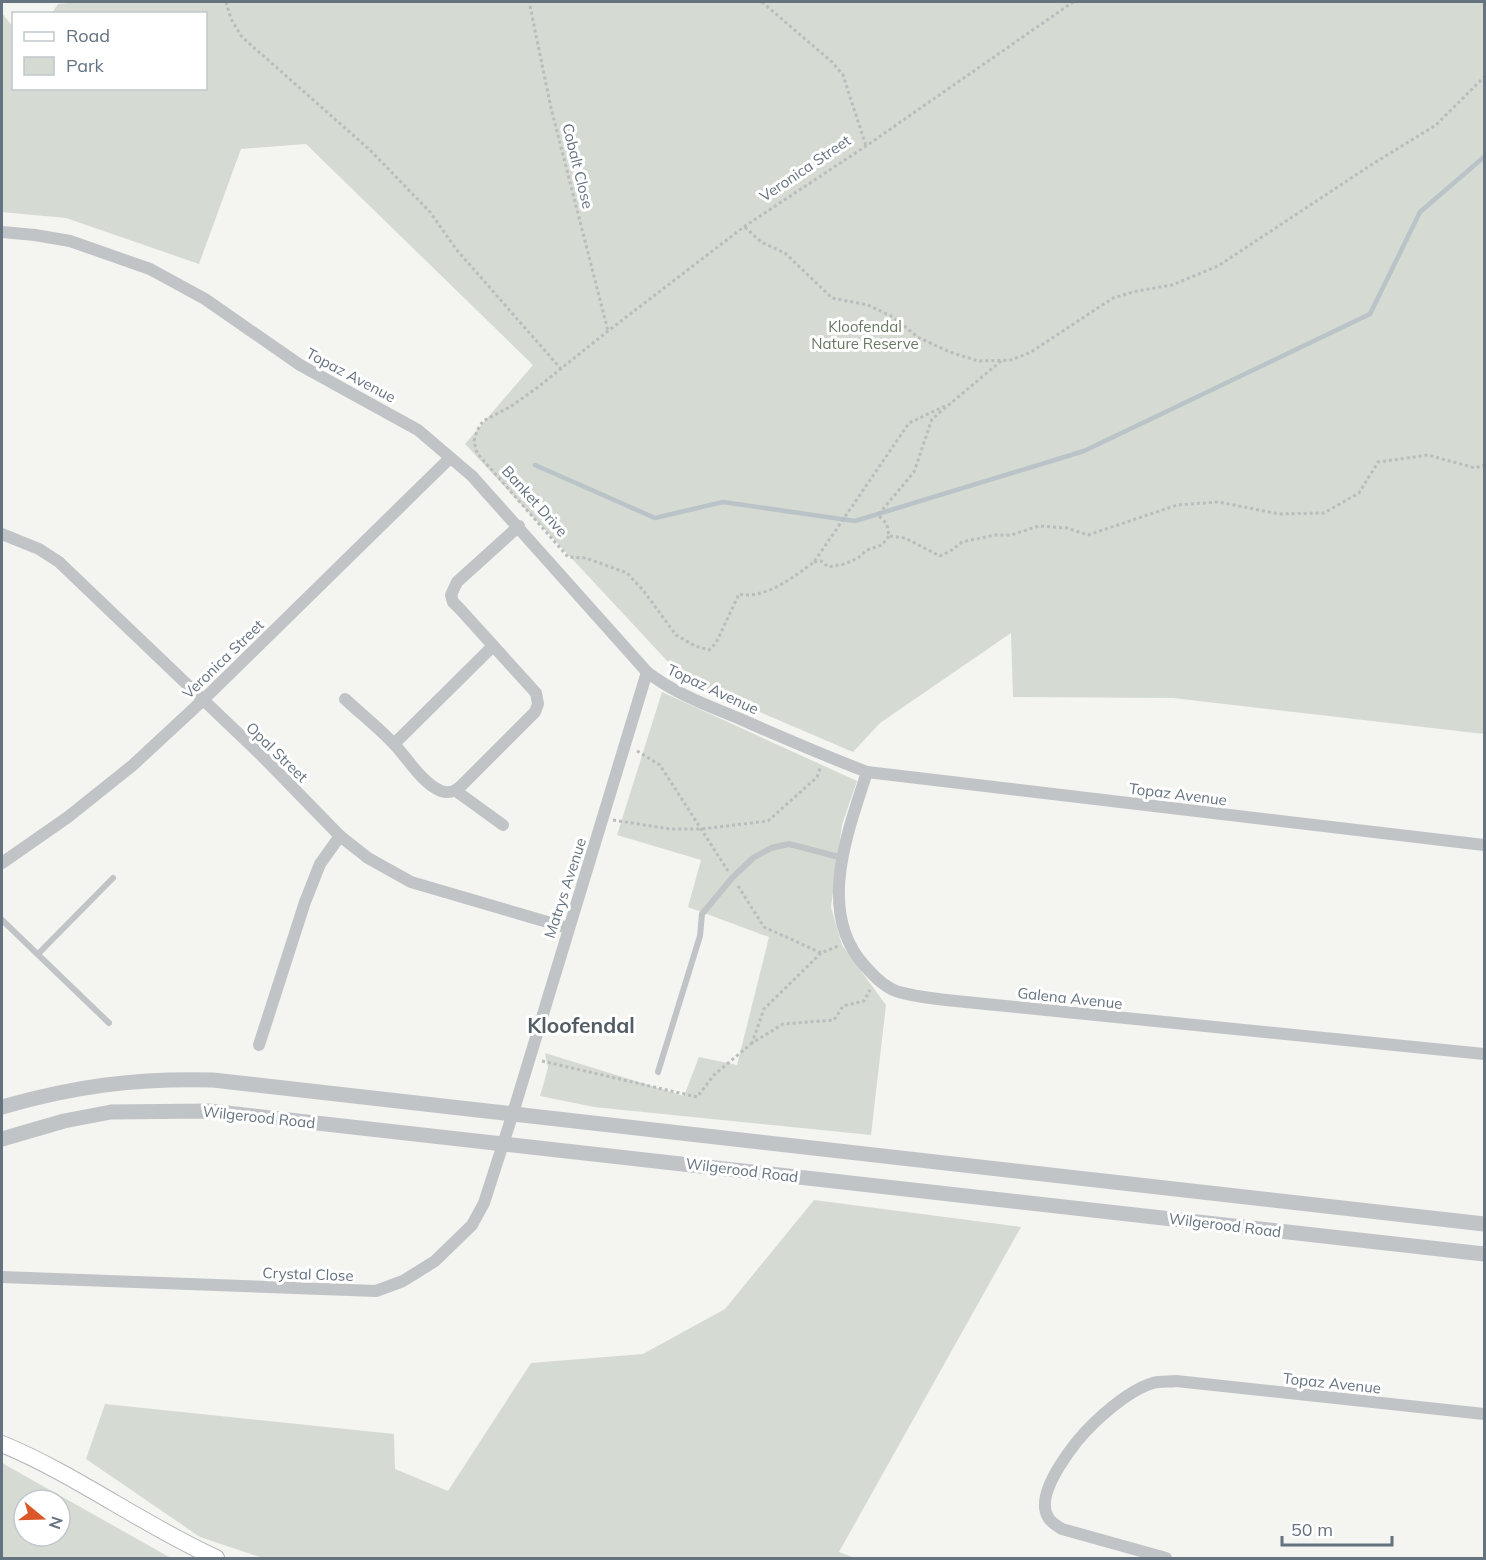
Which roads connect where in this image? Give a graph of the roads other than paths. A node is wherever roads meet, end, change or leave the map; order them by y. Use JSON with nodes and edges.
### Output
{"nodes":[{"id":1,"x":2,"y":232,"type":"edge"},
{"id":2,"x":450,"y":458,"type":"junction"},
{"id":3,"x":519,"y":526,"type":"junction"},
{"id":4,"x":2,"y":534,"type":"edge"},
{"id":5,"x":493,"y":646,"type":"junction"},
{"id":6,"x":647,"y":672,"type":"junction"},
{"id":7,"x":345,"y":699,"type":"dead end"},
{"id":8,"x":202,"y":701,"type":"junction"},
{"id":9,"x":394,"y":744,"type":"junction"},
{"id":10,"x":867,"y":772,"type":"junction"},
{"id":11,"x":456,"y":791,"type":"junction"},
{"id":12,"x":503,"y":825,"type":"dead end"},
{"id":13,"x":340,"y":836,"type":"junction"},
{"id":14,"x":1485,"y":845,"type":"edge"},
{"id":15,"x":843,"y":858,"type":"junction"},
{"id":16,"x":2,"y":863,"type":"edge"},
{"id":17,"x":113,"y":878,"type":"dead end"},
{"id":18,"x":2,"y":920,"type":"edge"},
{"id":19,"x":568,"y":928,"type":"junction"},
{"id":20,"x":38,"y":954,"type":"junction"},
{"id":21,"x":109,"y":1023,"type":"dead end"},
{"id":22,"x":259,"y":1045,"type":"dead end"},
{"id":23,"x":1485,"y":1054,"type":"edge"},
{"id":24,"x":658,"y":1072,"type":"dead end"},
{"id":25,"x":2,"y":1107,"type":"edge"},
{"id":26,"x":513,"y":1113,"type":"junction"},
{"id":27,"x":2,"y":1139,"type":"edge"},
{"id":28,"x":503,"y":1143,"type":"junction"},
{"id":29,"x":1485,"y":1224,"type":"edge"},
{"id":30,"x":1485,"y":1254,"type":"edge"},
{"id":31,"x":2,"y":1277,"type":"edge"},
{"id":32,"x":1485,"y":1414,"type":"edge"},
{"id":33,"x":2,"y":1444,"type":"edge"},
{"id":34,"x":216,"y":1558,"type":"edge"},
{"id":35,"x":1166,"y":1558,"type":"edge"}],
"edges":[{"from":1,"to":2,"type":"street","name":"Topaz Avenue"},
{"from":2,"to":3,"type":"street","name":"Topaz Avenue"},
{"from":2,"to":8,"type":"street","name":"Veronica Street"},
{"from":3,"to":5,"type":"street"},
{"from":3,"to":6,"type":"street","name":"Topaz Avenue"},
{"from":4,"to":8,"type":"street","name":"Opal Street"},
{"from":5,"to":9,"type":"street"},
{"from":5,"to":11,"type":"street"},
{"from":6,"to":10,"type":"street","name":"Topaz Avenue"},
{"from":6,"to":19,"type":"street","name":"Matrys Avenue"},
{"from":7,"to":9,"type":"street"},
{"from":8,"to":13,"type":"street","name":"Opal Street"},
{"from":8,"to":16,"type":"street","name":"Veronica Street"},
{"from":9,"to":11,"type":"street"},
{"from":10,"to":14,"type":"street","name":"Topaz Avenue"},
{"from":10,"to":15,"type":"street","name":"Galena Avenue"},
{"from":11,"to":12,"type":"street"},
{"from":13,"to":19,"type":"street","name":"Opal Street"},
{"from":13,"to":22,"type":"street"},
{"from":15,"to":23,"type":"street","name":"Galena Avenue"},
{"from":15,"to":24,"type":"lane"},
{"from":17,"to":20,"type":"lane"},
{"from":18,"to":20,"type":"lane"},
{"from":19,"to":26,"type":"street","name":"Matrys Avenue"},
{"from":20,"to":21,"type":"lane"},
{"from":25,"to":26,"type":"street","name":"Wilgerood Road"},
{"from":26,"to":28,"type":"street","name":"Crystal Close"},
{"from":26,"to":29,"type":"street","name":"Wilgerood Road"},
{"from":27,"to":28,"type":"street","name":"Wilgerood Road"},
{"from":28,"to":30,"type":"street","name":"Wilgerood Road"},
{"from":28,"to":31,"type":"street","name":"Crystal Close"},
{"from":32,"to":35,"type":"street","name":"Topaz Avenue"},
{"from":33,"to":34,"type":"main road"}]}
